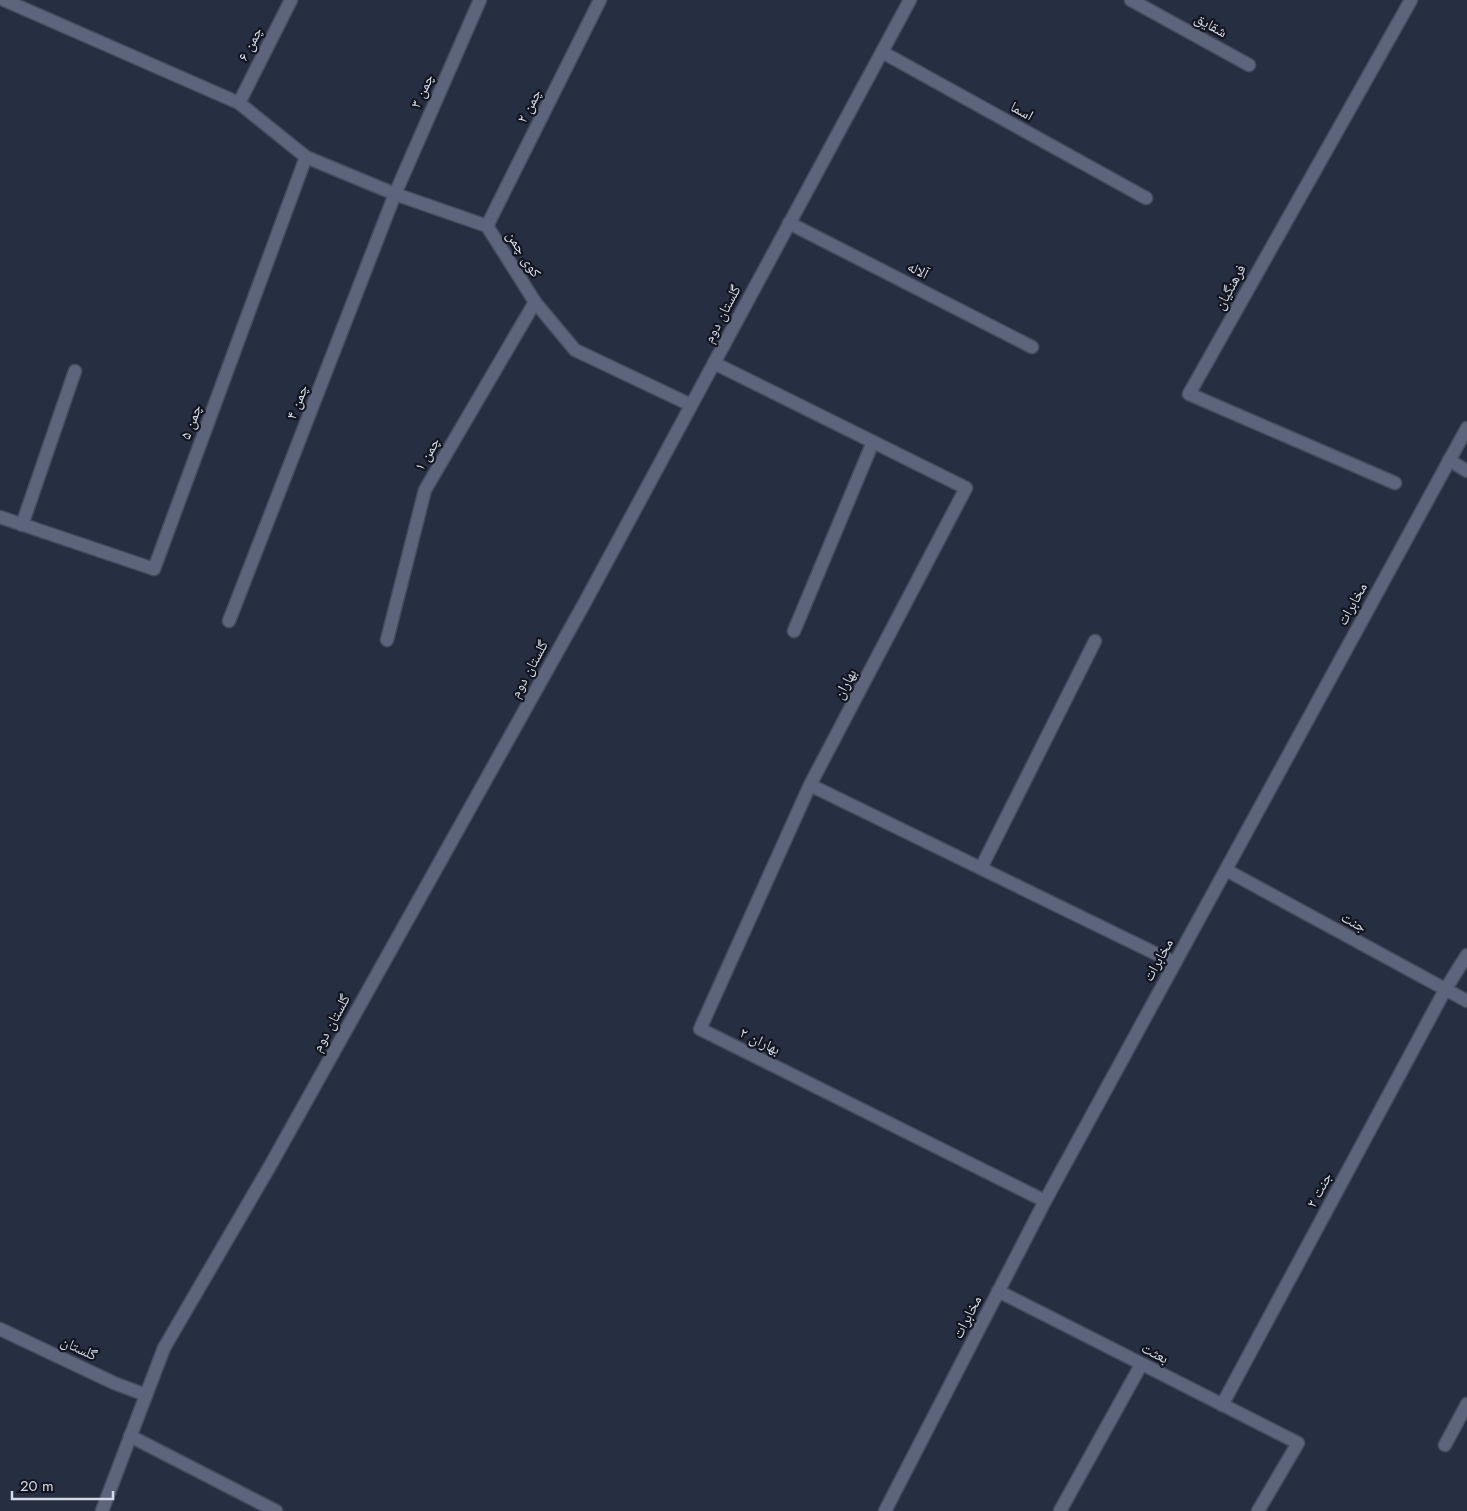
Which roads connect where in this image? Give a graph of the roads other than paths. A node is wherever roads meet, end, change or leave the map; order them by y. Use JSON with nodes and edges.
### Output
{"nodes":[{"id":1,"x":4,"y":0,"type":"edge"},
{"id":2,"x":290,"y":0,"type":"edge"},
{"id":3,"x":480,"y":0,"type":"edge"},
{"id":4,"x":600,"y":0,"type":"edge"},
{"id":5,"x":910,"y":0,"type":"edge"},
{"id":6,"x":1131,"y":0,"type":"edge"},
{"id":7,"x":1411,"y":0,"type":"edge"},
{"id":8,"x":882,"y":52,"type":"junction"},
{"id":9,"x":1249,"y":65,"type":"dead end"},
{"id":10,"x":239,"y":103,"type":"junction"},
{"id":11,"x":306,"y":157,"type":"junction"},
{"id":12,"x":395,"y":194,"type":"junction"},
{"id":13,"x":1146,"y":198,"type":"dead end"},
{"id":14,"x":789,"y":223,"type":"junction"},
{"id":15,"x":488,"y":226,"type":"junction"},
{"id":16,"x":535,"y":302,"type":"junction"},
{"id":17,"x":1032,"y":347,"type":"dead end"},
{"id":18,"x":714,"y":363,"type":"junction"},
{"id":19,"x":75,"y":371,"type":"dead end"},
{"id":20,"x":691,"y":405,"type":"junction"},
{"id":21,"x":1467,"y":428,"type":"edge"},
{"id":22,"x":873,"y":442,"type":"junction"},
{"id":23,"x":1449,"y":460,"type":"junction"},
{"id":24,"x":1467,"y":470,"type":"edge"},
{"id":25,"x":1395,"y":482,"type":"dead end"},
{"id":26,"x":0,"y":517,"type":"edge"},
{"id":27,"x":22,"y":524,"type":"junction"},
{"id":28,"x":229,"y":622,"type":"dead end"},
{"id":29,"x":794,"y":631,"type":"dead end"},
{"id":30,"x":387,"y":640,"type":"dead end"},
{"id":31,"x":1095,"y":641,"type":"dead end"},
{"id":32,"x":810,"y":785,"type":"junction"},
{"id":33,"x":981,"y":868,"type":"junction"},
{"id":34,"x":1226,"y":870,"type":"junction"},
{"id":35,"x":1467,"y":955,"type":"edge"},
{"id":36,"x":1175,"y":963,"type":"junction"},
{"id":37,"x":1445,"y":990,"type":"junction"},
{"id":38,"x":1467,"y":1001,"type":"edge"},
{"id":39,"x":1045,"y":1201,"type":"junction"},
{"id":40,"x":998,"y":1291,"type":"junction"},
{"id":41,"x":0,"y":1329,"type":"edge"},
{"id":42,"x":1141,"y":1364,"type":"junction"},
{"id":43,"x":146,"y":1395,"type":"junction"},
{"id":44,"x":1467,"y":1404,"type":"edge"},
{"id":45,"x":1222,"y":1405,"type":"junction"},
{"id":46,"x":130,"y":1436,"type":"junction"},
{"id":47,"x":1445,"y":1445,"type":"dead end"},
{"id":48,"x":102,"y":1511,"type":"edge"},
{"id":49,"x":276,"y":1511,"type":"edge"},
{"id":50,"x":885,"y":1511,"type":"edge"},
{"id":51,"x":1060,"y":1511,"type":"edge"},
{"id":52,"x":1258,"y":1511,"type":"edge"}],
"edges":[{"from":1,"to":10,"type":"street","name":"کوی چمن"},
{"from":2,"to":10,"type":"street","name":"چمن ۶"},
{"from":3,"to":12,"type":"street","name":"چمن ۳"},
{"from":4,"to":15,"type":"street","name":"چمن ۲"},
{"from":5,"to":8,"type":"street","name":"گلستان دوم"},
{"from":6,"to":9,"type":"street","name":"شقایق"},
{"from":7,"to":25,"type":"street","name":"فرهنگیان"},
{"from":8,"to":13,"type":"street","name":"اسما"},
{"from":8,"to":14,"type":"street","name":"گلستان دوم"},
{"from":10,"to":11,"type":"street","name":"کوی چمن"},
{"from":11,"to":12,"type":"street","name":"کوی چمن"},
{"from":11,"to":27,"type":"street","name":"چمن ۵"},
{"from":12,"to":15,"type":"street","name":"کوی چمن"},
{"from":12,"to":28,"type":"street","name":"چمن ۴"},
{"from":14,"to":17,"type":"street","name":"آلاله"},
{"from":14,"to":18,"type":"street","name":"گلستان دوم"},
{"from":15,"to":16,"type":"street","name":"کوی چمن"},
{"from":16,"to":20,"type":"street","name":"کوی چمن"},
{"from":16,"to":30,"type":"street","name":"چمن ۱"},
{"from":18,"to":20,"type":"street","name":"گلستان دوم"},
{"from":18,"to":22,"type":"street","name":"بهاران"},
{"from":19,"to":27,"type":"street"},
{"from":20,"to":43,"type":"street","name":"گلستان دوم"},
{"from":21,"to":23,"type":"street","name":"مخابرات"},
{"from":22,"to":29,"type":"street"},
{"from":22,"to":32,"type":"street","name":"بهاران"},
{"from":23,"to":24,"type":"street"},
{"from":23,"to":34,"type":"street","name":"مخابرات"},
{"from":26,"to":27,"type":"street","name":"چمن ۵"},
{"from":31,"to":33,"type":"street"},
{"from":32,"to":33,"type":"street"},
{"from":32,"to":39,"type":"street","name":"بهاران ۲"},
{"from":33,"to":36,"type":"street"},
{"from":34,"to":36,"type":"street","name":"مخابرات"},
{"from":34,"to":37,"type":"street","name":"جنت"},
{"from":35,"to":37,"type":"street","name":"جنت ۲"},
{"from":36,"to":39,"type":"street","name":"مخابرات"},
{"from":37,"to":38,"type":"street","name":"جنت"},
{"from":37,"to":45,"type":"street","name":"جنت ۲"},
{"from":39,"to":40,"type":"street","name":"مخابرات"},
{"from":40,"to":42,"type":"street","name":"بعثت"},
{"from":40,"to":50,"type":"street","name":"مخابرات"},
{"from":41,"to":43,"type":"street","name":"گلستان"},
{"from":42,"to":45,"type":"street","name":"بعثت"},
{"from":42,"to":51,"type":"street"},
{"from":43,"to":46,"type":"street","name":"گلستان دوم"},
{"from":44,"to":47,"type":"street"},
{"from":45,"to":52,"type":"street","name":"بعثت"},
{"from":46,"to":48,"type":"street","name":"گلستان دوم"},
{"from":46,"to":49,"type":"street"}]}
